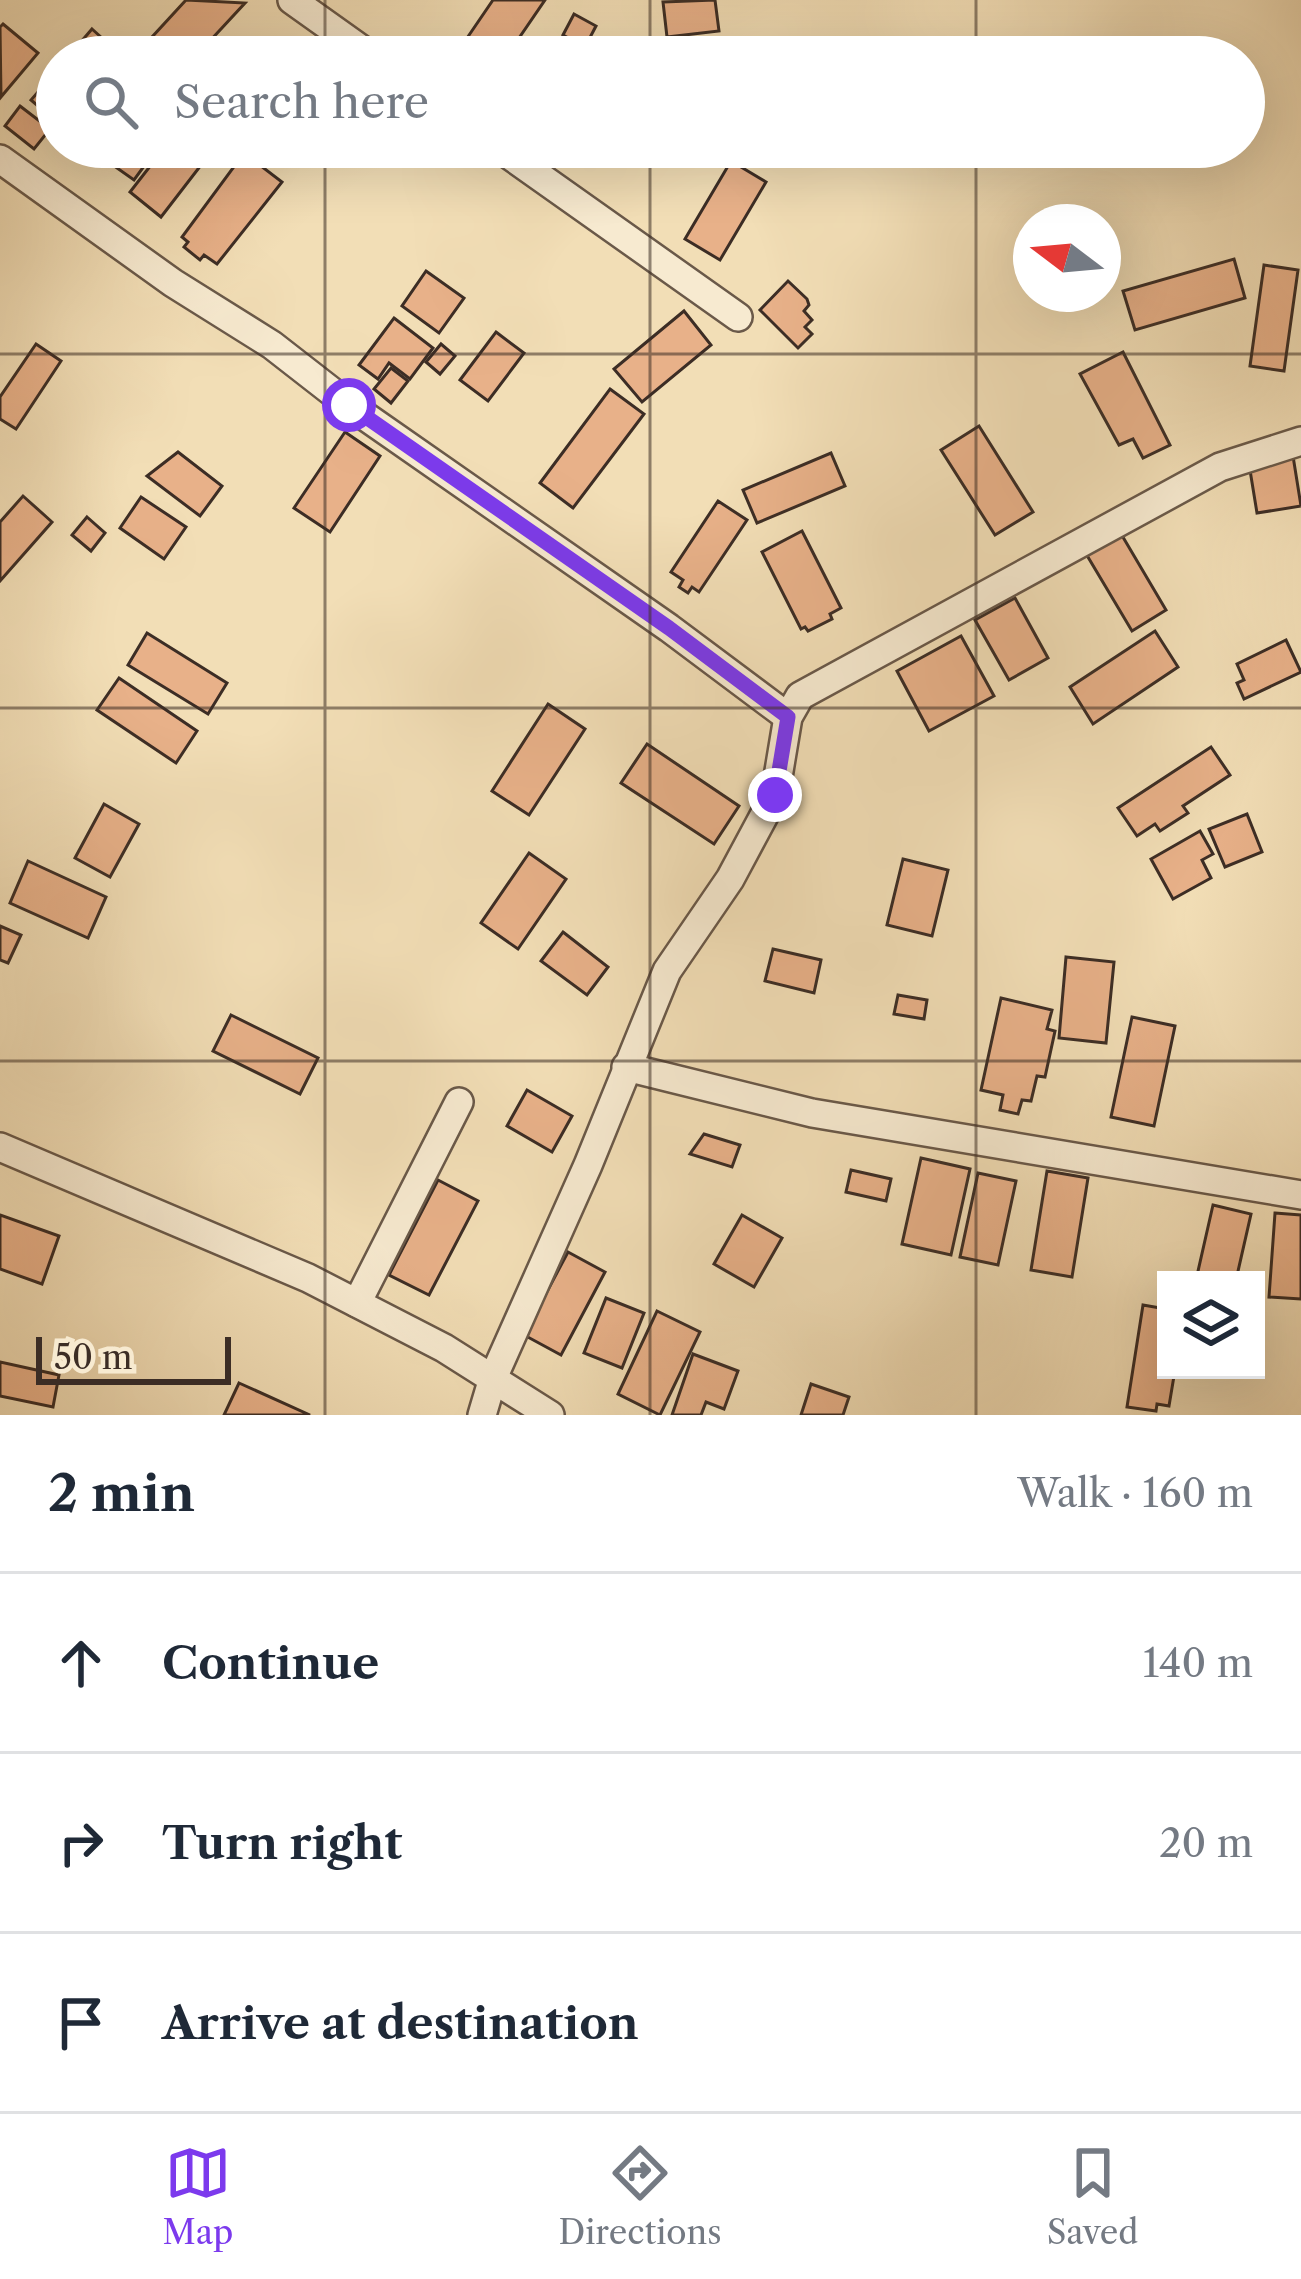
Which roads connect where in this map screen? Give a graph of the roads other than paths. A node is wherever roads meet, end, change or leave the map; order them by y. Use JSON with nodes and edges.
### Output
{"nodes":[{"id":1,"x":292,"y":0,"type":"edge"},
{"id":2,"x":343,"y":36,"type":"edge"},
{"id":3,"x":0,"y":159,"type":"edge"},
{"id":4,"x":529,"y":168,"type":"edge"},
{"id":5,"x":738,"y":317,"type":"dead end"},
{"id":6,"x":1301,"y":441,"type":"edge"},
{"id":7,"x":788,"y":717,"type":"junction"},
{"id":8,"x":626,"y":1067,"type":"junction"},
{"id":9,"x":459,"y":1102,"type":"dead end"},
{"id":10,"x":0,"y":1147,"type":"edge"},
{"id":11,"x":1301,"y":1195,"type":"edge"},
{"id":12,"x":357,"y":1303,"type":"junction"},
{"id":13,"x":493,"y":1378,"type":"junction"},
{"id":14,"x":482,"y":1415,"type":"edge"},
{"id":15,"x":550,"y":1415,"type":"edge"}],
"edges":[{"from":1,"to":2,"type":"street"},
{"from":3,"to":7,"type":"street"},
{"from":4,"to":5,"type":"street"},
{"from":6,"to":7,"type":"street"},
{"from":7,"to":8,"type":"street"},
{"from":8,"to":11,"type":"street"},
{"from":8,"to":13,"type":"street"},
{"from":9,"to":12,"type":"street"},
{"from":10,"to":12,"type":"street"},
{"from":12,"to":13,"type":"street"},
{"from":13,"to":14,"type":"street"},
{"from":13,"to":15,"type":"street"}]}
